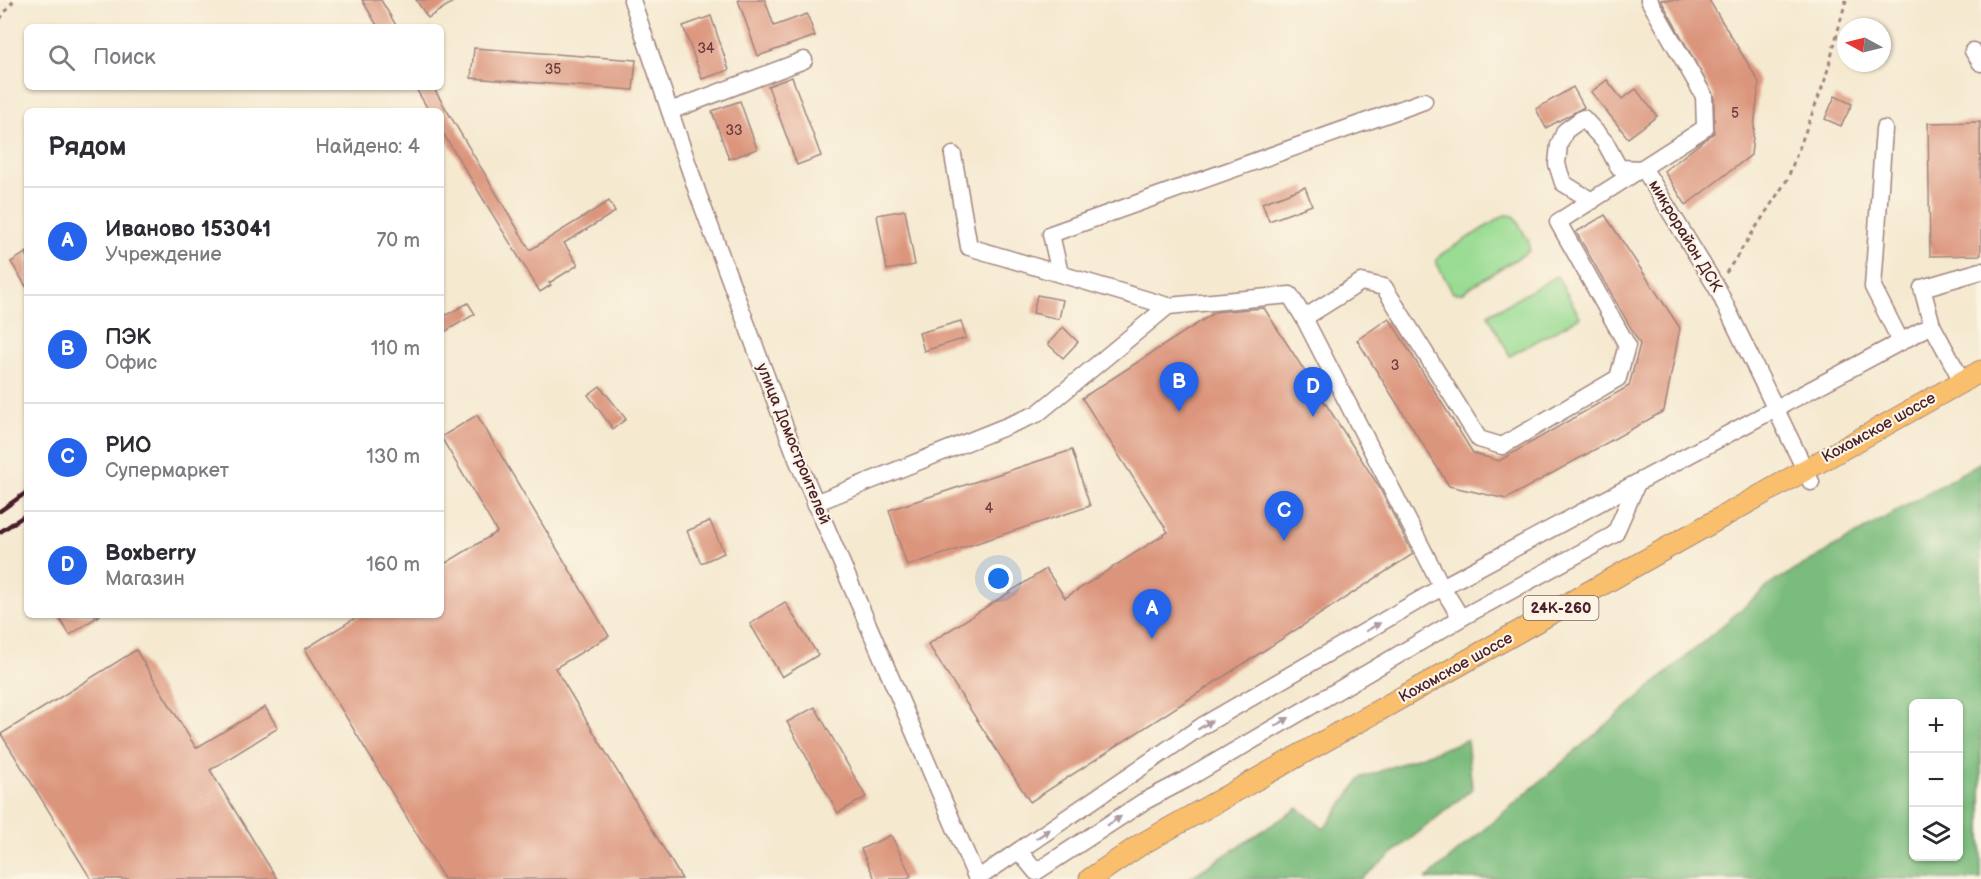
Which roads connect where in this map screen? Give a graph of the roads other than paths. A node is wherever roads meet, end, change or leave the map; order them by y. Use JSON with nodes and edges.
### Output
{"nodes":[{"id":1,"x":632,"y":0,"type":"edge"},
{"id":2,"x":1649,"y":0,"type":"edge"},
{"id":3,"x":804,"y":60,"type":"dead end"},
{"id":4,"x":1424,"y":101,"type":"dead end"},
{"id":5,"x":670,"y":111,"type":"junction"},
{"id":6,"x":1884,"y":129,"type":"dead end"},
{"id":7,"x":953,"y":155,"type":"dead end"},
{"id":8,"x":1644,"y":169,"type":"junction"},
{"id":9,"x":1592,"y":201,"type":"junction"},
{"id":10,"x":1981,"y":271,"type":"edge"},
{"id":11,"x":1060,"y":274,"type":"junction"},
{"id":12,"x":1168,"y":306,"type":"junction"},
{"id":13,"x":1304,"y":318,"type":"junction"},
{"id":14,"x":1932,"y":325,"type":"junction"},
{"id":15,"x":1901,"y":342,"type":"junction"},
{"id":16,"x":1981,"y":371,"type":"edge"},
{"id":17,"x":1972,"y":380,"type":"edge"},
{"id":18,"x":1777,"y":409,"type":"junction"},
{"id":19,"x":1808,"y":476,"type":"junction"},
{"id":20,"x":1637,"y":483,"type":"junction"},
{"id":21,"x":815,"y":503,"type":"junction"},
{"id":22,"x":1442,"y":587,"type":"junction"},
{"id":23,"x":1461,"y":618,"type":"junction"},
{"id":24,"x":1019,"y":851,"type":"junction"},
{"id":25,"x":977,"y":879,"type":"edge"},
{"id":26,"x":1090,"y":879,"type":"edge"},
{"id":27,"x":1105,"y":879,"type":"edge"}],
"edges":[{"from":1,"to":5,"type":"street","name":"улица Домостроителей"},
{"from":2,"to":8,"type":"street"},
{"from":3,"to":5,"type":"street"},
{"from":4,"to":11,"type":"street"},
{"from":5,"to":21,"type":"street","name":"улица Домостроителей"},
{"from":6,"to":15,"type":"street"},
{"from":7,"to":11,"type":"street"},
{"from":8,"to":9,"type":"street"},
{"from":8,"to":9,"type":"street","name":"микрорайон ДСК"},
{"from":8,"to":18,"type":"street","name":"микрорайон ДСК"},
{"from":9,"to":13,"type":"street"},
{"from":10,"to":14,"type":"street"},
{"from":11,"to":12,"type":"street"},
{"from":12,"to":13,"type":"street"},
{"from":12,"to":21,"type":"street"},
{"from":13,"to":22,"type":"street"},
{"from":14,"to":15,"type":"street"},
{"from":14,"to":17,"type":"street"},
{"from":15,"to":18,"type":"street"},
{"from":16,"to":17,"type":"main road","name":"Кохомское шоссе","number":"24К-260"},
{"from":17,"to":19,"type":"main road","name":"Кохомское шоссе","number":"24К-260"},
{"from":18,"to":19,"type":"street","name":"микрорайон ДСК"},
{"from":18,"to":20,"type":"street"},
{"from":19,"to":26,"type":"main road","name":"Кохомское шоссе","number":"24К-260"},
{"from":19,"to":27,"type":"main road","name":"Кохомское шоссе","number":"24К-260"},
{"from":20,"to":22,"type":"street"},
{"from":20,"to":23,"type":"street"},
{"from":21,"to":25,"type":"street","name":"улица Домостроителей"},
{"from":22,"to":23,"type":"street"},
{"from":24,"to":22,"type":"street","one_way":true},
{"from":24,"to":23,"type":"street","one_way":true},
{"from":24,"to":25,"type":"street"}]}
